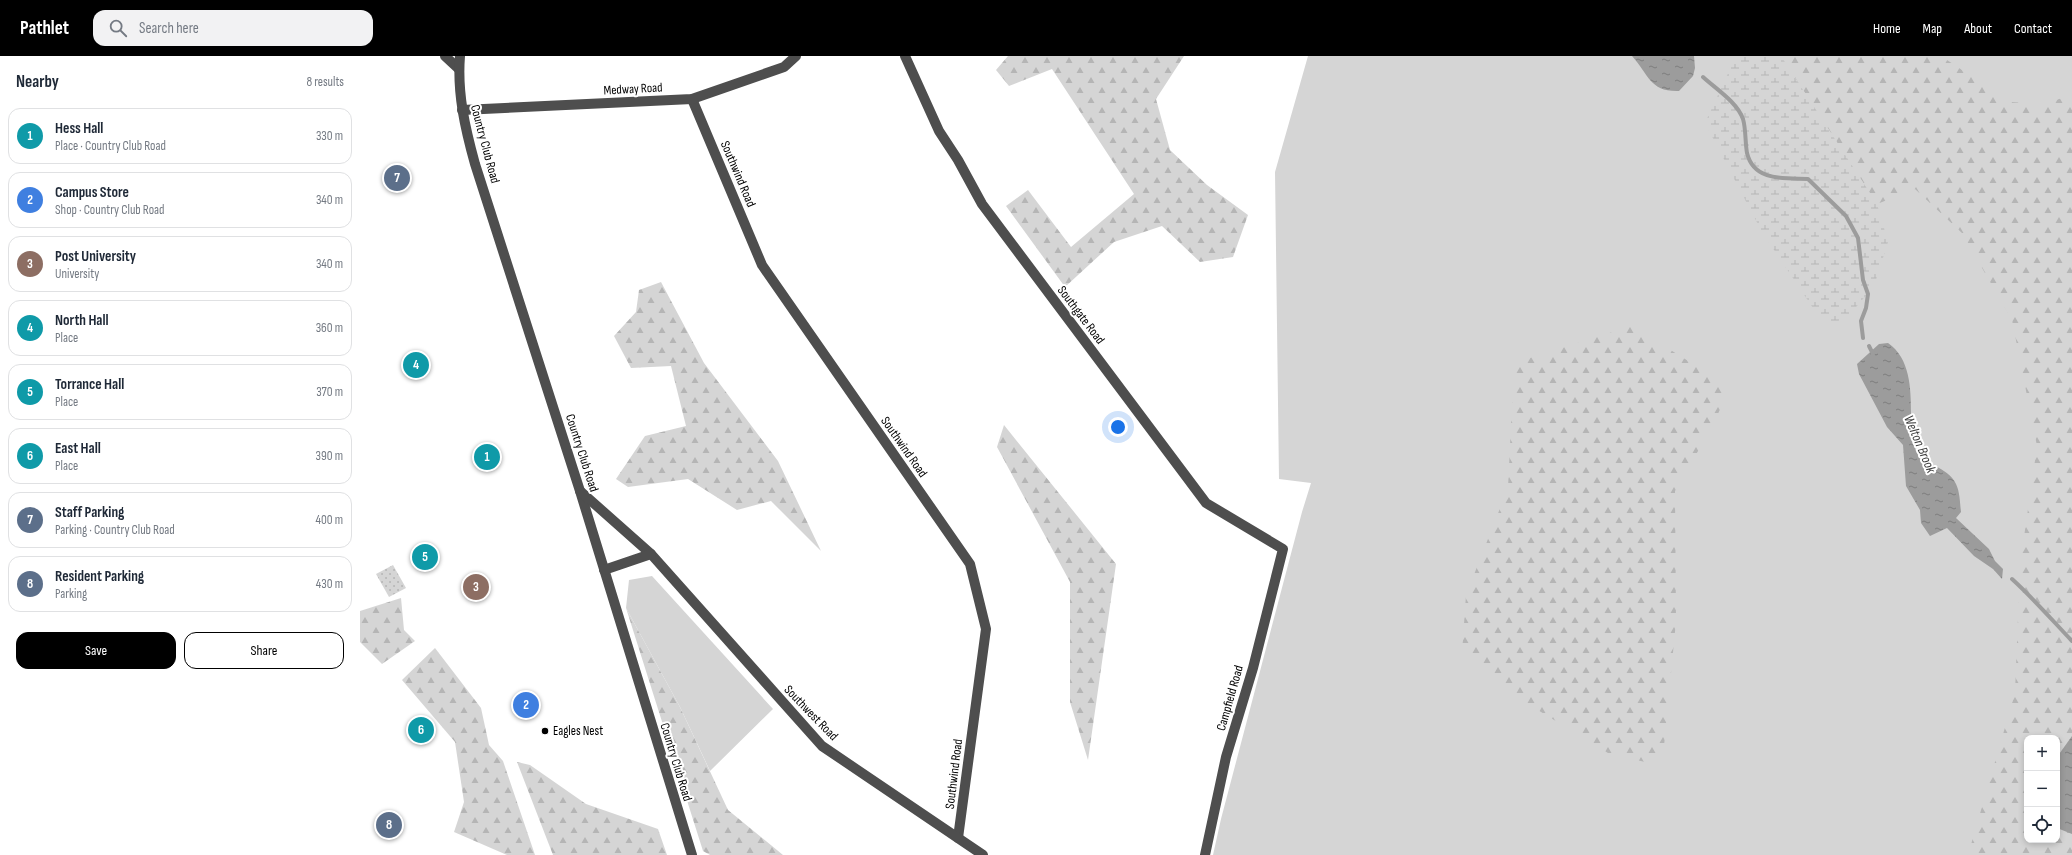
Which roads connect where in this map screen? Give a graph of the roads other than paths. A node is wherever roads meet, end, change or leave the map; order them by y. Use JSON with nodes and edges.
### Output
{"nodes":[{"id":1,"x":445,"y":56,"type":"edge"},
{"id":2,"x":460,"y":56,"type":"edge"},
{"id":3,"x":796,"y":56,"type":"edge"},
{"id":4,"x":905,"y":56,"type":"edge"},
{"id":5,"x":459,"y":69,"type":"junction"},
{"id":6,"x":692,"y":99,"type":"junction"},
{"id":7,"x":462,"y":110,"type":"junction"},
{"id":8,"x":580,"y":491,"type":"junction"},
{"id":9,"x":1283,"y":549,"type":"joint"},
{"id":10,"x":651,"y":554,"type":"junction"},
{"id":11,"x":604,"y":570,"type":"junction"},
{"id":12,"x":958,"y":838,"type":"junction"},
{"id":13,"x":692,"y":855,"type":"edge"},
{"id":14,"x":983,"y":855,"type":"edge"},
{"id":15,"x":1205,"y":855,"type":"edge"}],
"edges":[{"from":1,"to":5,"type":"street"},
{"from":2,"to":5,"type":"street","name":"Country Club Road"},
{"from":3,"to":6,"type":"street","name":"Medway Road"},
{"from":4,"to":9,"type":"street","name":"Southgate Road"},
{"from":5,"to":7,"type":"street","name":"Country Club Road"},
{"from":6,"to":7,"type":"street","name":"Medway Road"},
{"from":6,"to":12,"type":"street","name":"Southwind Road"},
{"from":7,"to":8,"type":"street","name":"Country Club Road"},
{"from":8,"to":10,"type":"street","name":"Southwest Road"},
{"from":8,"to":11,"type":"street","name":"Country Club Road"},
{"from":9,"to":15,"type":"street","name":"Campfield Road"},
{"from":10,"to":11,"type":"street"},
{"from":10,"to":12,"type":"street","name":"Southwest Road"},
{"from":11,"to":13,"type":"street","name":"Country Club Road"},
{"from":12,"to":14,"type":"street","name":"Southwest Road"}]}
